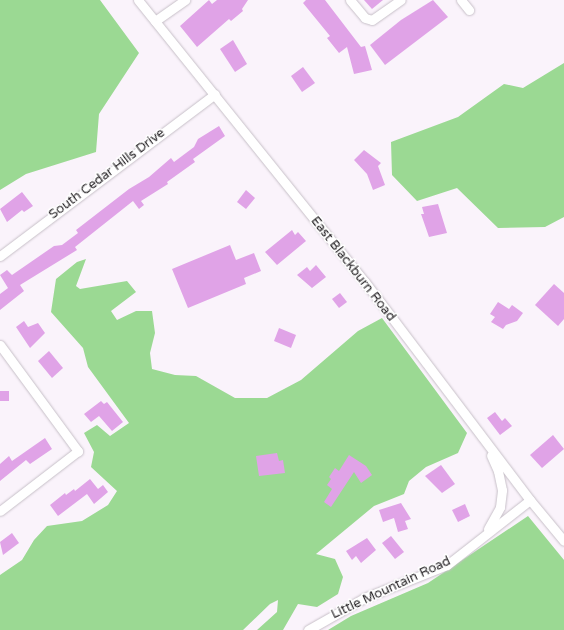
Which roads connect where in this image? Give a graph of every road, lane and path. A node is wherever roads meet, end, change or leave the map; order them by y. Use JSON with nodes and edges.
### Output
{"nodes":[{"id":1,"x":138,"y":0,"type":"edge"},
{"id":2,"x":185,"y":0,"type":"edge"},
{"id":3,"x":350,"y":0,"type":"edge"},
{"id":4,"x":402,"y":0,"type":"edge"},
{"id":5,"x":461,"y":0,"type":"edge"},
{"id":6,"x":469,"y":10,"type":"dead end"},
{"id":7,"x":155,"y":21,"type":"junction"},
{"id":8,"x":215,"y":94,"type":"junction"},
{"id":9,"x":0,"y":256,"type":"edge"},
{"id":10,"x":0,"y":345,"type":"edge"},
{"id":11,"x":485,"y":441,"type":"junction"},
{"id":12,"x":530,"y":500,"type":"junction"},
{"id":13,"x":0,"y":511,"type":"edge"},
{"id":14,"x":484,"y":535,"type":"junction"},
{"id":15,"x":564,"y":541,"type":"edge"},
{"id":16,"x":308,"y":630,"type":"edge"}],
"edges":[{"from":1,"to":7,"type":"street","name":"East Blackburn Road"},
{"from":2,"to":7,"type":"street"},
{"from":3,"to":4,"type":"street"},
{"from":5,"to":6,"type":"street"},
{"from":7,"to":8,"type":"street","name":"East Blackburn Road"},
{"from":8,"to":9,"type":"street","name":"South Cedar Hills Drive"},
{"from":8,"to":11,"type":"street","name":"East Blackburn Road"},
{"from":10,"to":13,"type":"street"},
{"from":11,"to":12,"type":"street","name":"East Blackburn Road"},
{"from":11,"to":14,"type":"street"},
{"from":12,"to":14,"type":"street","name":"Little Mountain Road"},
{"from":12,"to":15,"type":"street","name":"East Blackburn Road"},
{"from":14,"to":16,"type":"street","name":"Little Mountain Road"}]}
